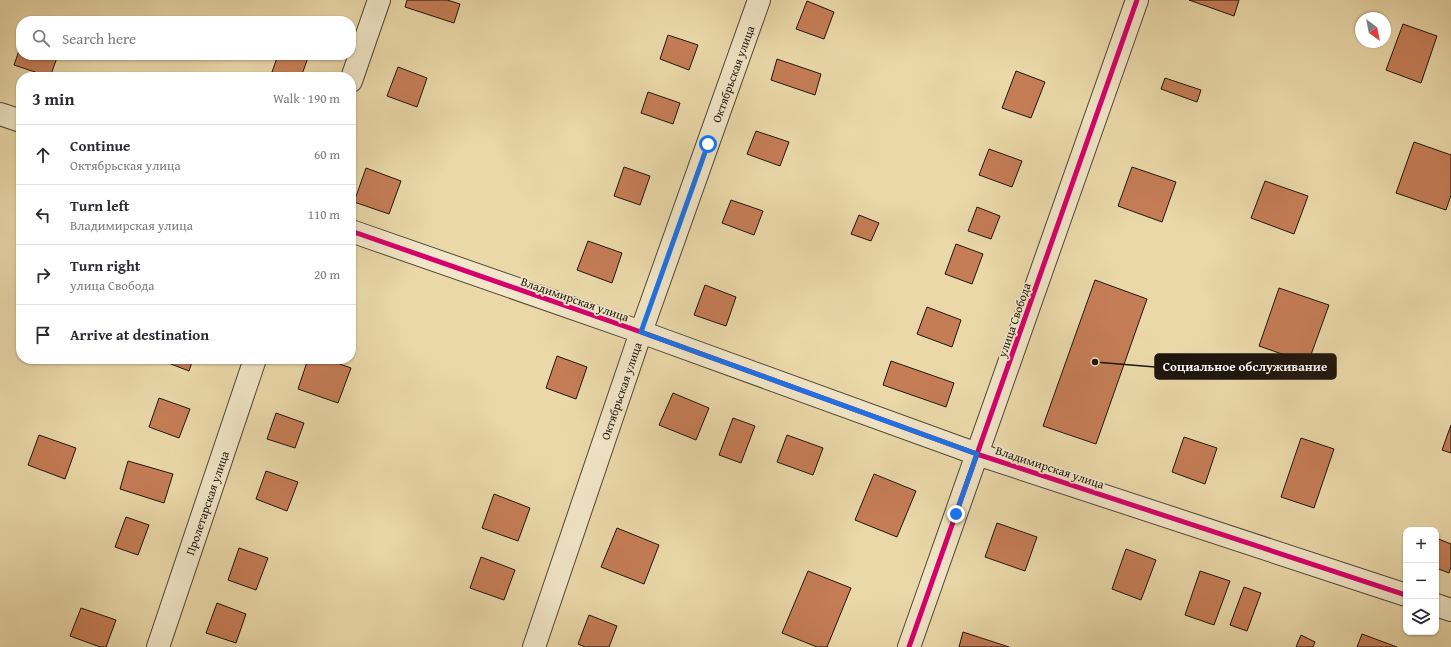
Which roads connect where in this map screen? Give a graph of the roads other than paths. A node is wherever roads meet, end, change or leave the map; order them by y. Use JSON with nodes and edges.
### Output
{"nodes":[{"id":1,"x":379,"y":0,"type":"edge"},
{"id":2,"x":759,"y":0,"type":"edge"},
{"id":3,"x":1137,"y":0,"type":"edge"},
{"id":4,"x":354,"y":72,"type":"edge"},
{"id":5,"x":0,"y":114,"type":"edge"},
{"id":6,"x":16,"y":119,"type":"edge"},
{"id":7,"x":356,"y":233,"type":"edge"},
{"id":8,"x":641,"y":332,"type":"junction"},
{"id":9,"x":254,"y":364,"type":"edge"},
{"id":10,"x":977,"y":454,"type":"junction"},
{"id":11,"x":1403,"y":594,"type":"edge"},
{"id":12,"x":1439,"y":606,"type":"edge"},
{"id":13,"x":1451,"y":610,"type":"edge"},
{"id":14,"x":158,"y":647,"type":"edge"},
{"id":15,"x":534,"y":647,"type":"edge"},
{"id":16,"x":909,"y":647,"type":"edge"}],
"edges":[{"from":1,"to":4,"type":"street"},
{"from":2,"to":8,"type":"street","name":"Октябрьская улица"},
{"from":3,"to":10,"type":"street","name":"улица Свобода"},
{"from":5,"to":6,"type":"street"},
{"from":7,"to":8,"type":"street","name":"Владимирская улица"},
{"from":8,"to":10,"type":"street","name":"Владимирская улица"},
{"from":8,"to":15,"type":"street","name":"Октябрьская улица"},
{"from":9,"to":14,"type":"street","name":"Пролетарская улица"},
{"from":10,"to":11,"type":"street","name":"Владимирская улица"},
{"from":10,"to":16,"type":"street","name":"улица Свобода"},
{"from":12,"to":13,"type":"street"}]}
